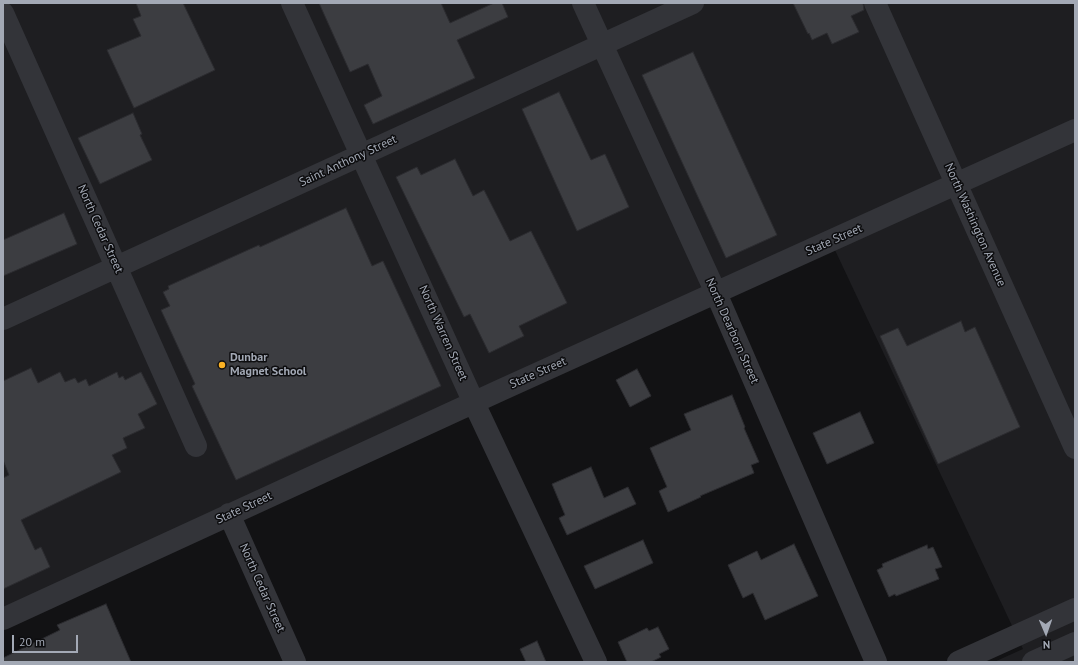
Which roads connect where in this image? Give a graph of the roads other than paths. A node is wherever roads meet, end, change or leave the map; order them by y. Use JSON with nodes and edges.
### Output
{"nodes":[{"id":1,"x":292,"y":3,"type":"edge"},
{"id":2,"x":583,"y":3,"type":"edge"},
{"id":3,"x":693,"y":3,"type":"edge"},
{"id":4,"x":875,"y":3,"type":"edge"},
{"id":5,"x":3,"y":13,"type":"edge"},
{"id":6,"x":602,"y":45,"type":"junction"},
{"id":7,"x":1075,"y":130,"type":"edge"},
{"id":8,"x":362,"y":154,"type":"junction"},
{"id":9,"x":957,"y":184,"type":"junction"},
{"id":10,"x":117,"y":266,"type":"junction"},
{"id":11,"x":716,"y":293,"type":"junction"},
{"id":12,"x":3,"y":319,"type":"edge"},
{"id":13,"x":474,"y":402,"type":"junction"},
{"id":14,"x":196,"y":446,"type":"dead end"},
{"id":15,"x":1075,"y":448,"type":"edge"},
{"id":16,"x":229,"y":514,"type":"junction"},
{"id":17,"x":1075,"y":609,"type":"edge"},
{"id":18,"x":3,"y":619,"type":"edge"},
{"id":19,"x":1075,"y":643,"type":"edge"},
{"id":20,"x":296,"y":662,"type":"edge"},
{"id":21,"x":596,"y":662,"type":"edge"},
{"id":22,"x":876,"y":662,"type":"edge"},
{"id":23,"x":958,"y":662,"type":"edge"},
{"id":24,"x":1033,"y":662,"type":"edge"}],
"edges":[{"from":1,"to":8,"type":"street","name":"North Warren Street"},
{"from":2,"to":6,"type":"street","name":"North Dearborn Street"},
{"from":3,"to":6,"type":"street","name":"Saint Anthony Street"},
{"from":4,"to":9,"type":"street","name":"North Washington Avenue"},
{"from":5,"to":10,"type":"street","name":"North Cedar Street"},
{"from":6,"to":8,"type":"street","name":"Saint Anthony Street"},
{"from":6,"to":11,"type":"street","name":"North Dearborn Street"},
{"from":7,"to":9,"type":"street","name":"State Street"},
{"from":8,"to":10,"type":"street","name":"Saint Anthony Street"},
{"from":8,"to":13,"type":"street","name":"North Warren Street"},
{"from":9,"to":11,"type":"street","name":"State Street"},
{"from":9,"to":15,"type":"street","name":"North Washington Avenue"},
{"from":10,"to":12,"type":"street","name":"Saint Anthony Street"},
{"from":10,"to":14,"type":"street","name":"North Cedar Street"},
{"from":11,"to":13,"type":"street","name":"State Street"},
{"from":11,"to":22,"type":"street","name":"North Dearborn Street"},
{"from":13,"to":16,"type":"street","name":"State Street"},
{"from":13,"to":21,"type":"street","name":"North Warren Street"},
{"from":16,"to":18,"type":"street","name":"State Street"},
{"from":16,"to":20,"type":"street","name":"North Cedar Street"},
{"from":17,"to":23,"type":"street"},
{"from":19,"to":24,"type":"street"}]}
